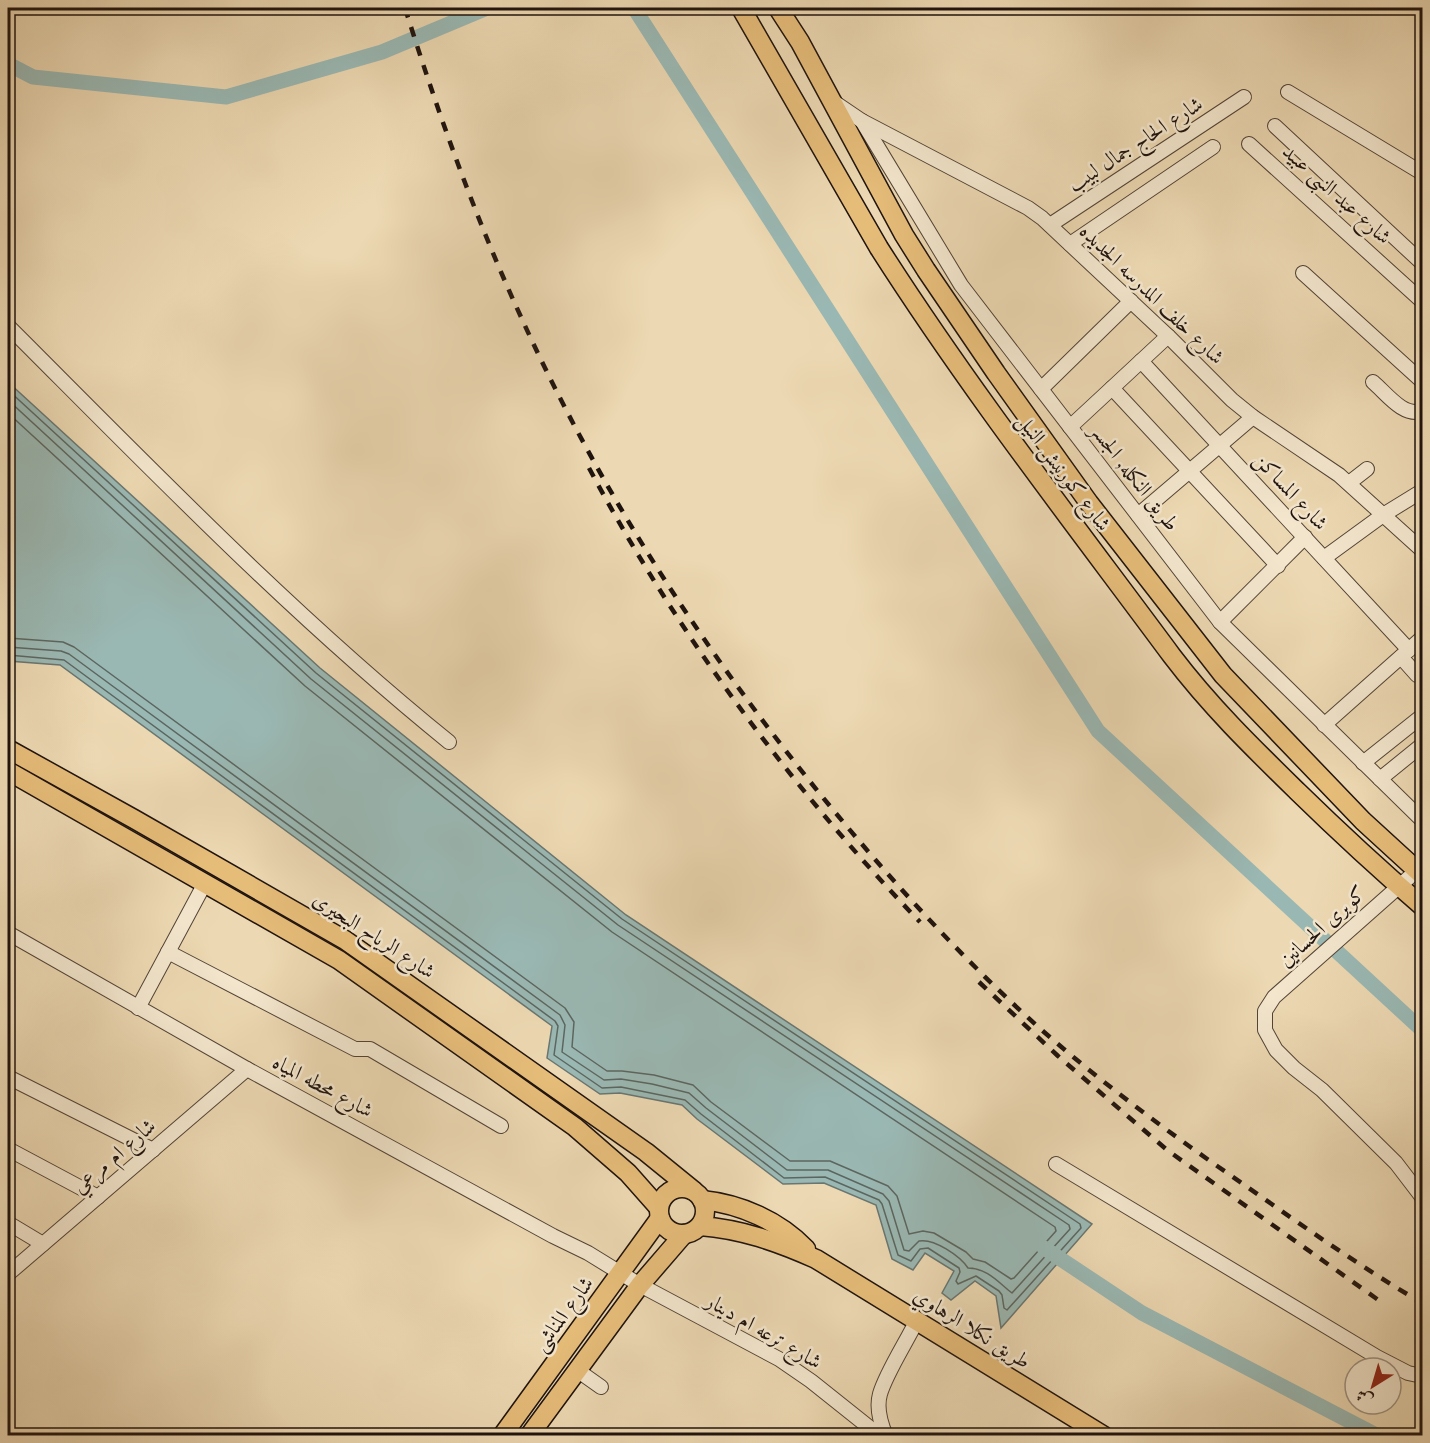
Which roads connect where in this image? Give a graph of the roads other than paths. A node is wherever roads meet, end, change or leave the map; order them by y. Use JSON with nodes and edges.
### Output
{"nodes":[{"id":1,"x":741,"y":8,"type":"edge"},
{"id":2,"x":778,"y":8,"type":"edge"},
{"id":3,"x":1288,"y":92,"type":"dead end"},
{"id":4,"x":1244,"y":97,"type":"dead end"},
{"id":5,"x":831,"y":100,"type":"junction"},
{"id":6,"x":862,"y":121,"type":"junction"},
{"id":7,"x":1275,"y":126,"type":"dead end"},
{"id":8,"x":1250,"y":144,"type":"dead end"},
{"id":9,"x":1213,"y":147,"type":"dead end"},
{"id":10,"x":1422,"y":173,"type":"edge"},
{"id":11,"x":1050,"y":225,"type":"junction"},
{"id":12,"x":1070,"y":244,"type":"junction"},
{"id":13,"x":1422,"y":263,"type":"edge"},
{"id":14,"x":1303,"y":273,"type":"dead end"},
{"id":15,"x":1131,"y":301,"type":"junction"},
{"id":16,"x":1422,"y":301,"type":"edge"},
{"id":17,"x":8,"y":326,"type":"edge"},
{"id":18,"x":1168,"y":336,"type":"junction"},
{"id":19,"x":1141,"y":361,"type":"junction"},
{"id":20,"x":1422,"y":381,"type":"edge"},
{"id":21,"x":1373,"y":382,"type":"dead end"},
{"id":22,"x":1112,"y":388,"type":"junction"},
{"id":23,"x":1041,"y":389,"type":"junction"},
{"id":24,"x":1422,"y":411,"type":"edge"},
{"id":25,"x":1253,"y":417,"type":"junction"},
{"id":26,"x":1070,"y":427,"type":"junction"},
{"id":27,"x":1220,"y":445,"type":"junction"},
{"id":28,"x":1367,"y":469,"type":"dead end"},
{"id":29,"x":1189,"y":472,"type":"junction"},
{"id":30,"x":1348,"y":483,"type":"junction"},
{"id":31,"x":1422,"y":491,"type":"edge"},
{"id":32,"x":1138,"y":515,"type":"junction"},
{"id":33,"x":1383,"y":515,"type":"junction"},
{"id":34,"x":1305,"y":537,"type":"junction"},
{"id":35,"x":1422,"y":550,"type":"edge"},
{"id":36,"x":1324,"y":558,"type":"junction"},
{"id":37,"x":1278,"y":566,"type":"junction"},
{"id":38,"x":1220,"y":622,"type":"junction"},
{"id":39,"x":1422,"y":638,"type":"edge"},
{"id":40,"x":1405,"y":653,"type":"junction"},
{"id":41,"x":1417,"y":675,"type":"dead end"},
{"id":42,"x":1422,"y":716,"type":"edge"},
{"id":43,"x":1324,"y":725,"type":"junction"},
{"id":44,"x":449,"y":742,"type":"dead end"},
{"id":45,"x":1422,"y":745,"type":"edge"},
{"id":46,"x":8,"y":749,"type":"edge"},
{"id":47,"x":1363,"y":763,"type":"junction"},
{"id":48,"x":8,"y":771,"type":"edge"},
{"id":49,"x":1380,"y":779,"type":"junction"},
{"id":50,"x":1422,"y":820,"type":"edge"},
{"id":51,"x":1421,"y":870,"type":"edge"},
{"id":52,"x":205,"y":883,"type":"junction"},
{"id":53,"x":1399,"y":886,"type":"junction"},
{"id":54,"x":1422,"y":906,"type":"edge"},
{"id":55,"x":8,"y":933,"type":"edge"},
{"id":56,"x":168,"y":952,"type":"junction"},
{"id":57,"x":138,"y":1008,"type":"junction"},
{"id":58,"x":248,"y":1069,"type":"junction"},
{"id":59,"x":8,"y":1077,"type":"edge"},
{"id":60,"x":501,"y":1126,"type":"dead end"},
{"id":61,"x":8,"y":1149,"type":"edge"},
{"id":62,"x":153,"y":1150,"type":"junction"},
{"id":63,"x":645,"y":1152,"type":"junction"},
{"id":64,"x":1056,"y":1164,"type":"dead end"},
{"id":65,"x":628,"y":1173,"type":"junction"},
{"id":66,"x":698,"y":1196,"type":"junction"},
{"id":67,"x":98,"y":1197,"type":"junction"},
{"id":68,"x":1422,"y":1197,"type":"edge"},
{"id":69,"x":659,"y":1213,"type":"junction"},
{"id":70,"x":8,"y":1223,"type":"edge"},
{"id":71,"x":692,"y":1230,"type":"junction"},
{"id":72,"x":43,"y":1244,"type":"junction"},
{"id":73,"x":816,"y":1259,"type":"junction"},
{"id":74,"x":8,"y":1274,"type":"edge"},
{"id":75,"x":620,"y":1274,"type":"junction"},
{"id":76,"x":640,"y":1285,"type":"junction"},
{"id":77,"x":917,"y":1320,"type":"junction"},
{"id":78,"x":577,"y":1370,"type":"junction"},
{"id":79,"x":1422,"y":1376,"type":"edge"},
{"id":80,"x":602,"y":1388,"type":"dead end"},
{"id":81,"x":502,"y":1436,"type":"edge"},
{"id":82,"x":529,"y":1436,"type":"edge"},
{"id":83,"x":880,"y":1436,"type":"edge"},
{"id":84,"x":886,"y":1436,"type":"edge"},
{"id":85,"x":1104,"y":1436,"type":"edge"}],
"edges":[{"from":1,"to":53,"type":"main road","name":"شارع كورنيش النيل"},
{"from":2,"to":5,"type":"main road","name":"شارع كورنيش النيل"},
{"from":3,"to":10,"type":"street"},
{"from":4,"to":11,"type":"street","name":"شارع الحاج جمال لبيب"},
{"from":5,"to":6,"type":"street","name":"شارع خلف المدرسه الجديده"},
{"from":5,"to":51,"type":"main road","name":"شارع كورنيش النيل"},
{"from":6,"to":11,"type":"street","name":"شارع خلف المدرسه الجديده"},
{"from":6,"to":23,"type":"street","name":"طريق النكله, الجسر"},
{"from":7,"to":13,"type":"street"},
{"from":8,"to":16,"type":"street","name":"شارع عبد النبى عبيد"},
{"from":9,"to":12,"type":"street"},
{"from":11,"to":12,"type":"street","name":"شارع خلف المدرسه الجديده"},
{"from":12,"to":15,"type":"street","name":"شارع خلف المدرسه الجديده"},
{"from":14,"to":20,"type":"street"},
{"from":15,"to":18,"type":"street","name":"شارع خلف المدرسه الجديده"},
{"from":15,"to":23,"type":"street"},
{"from":17,"to":44,"type":"street"},
{"from":18,"to":19,"type":"street"},
{"from":18,"to":25,"type":"street","name":"شارع خلف المدرسه الجديده"},
{"from":19,"to":22,"type":"street"},
{"from":19,"to":27,"type":"street","name":"شارع المساكن"},
{"from":21,"to":24,"type":"street"},
{"from":22,"to":26,"type":"street"},
{"from":22,"to":29,"type":"street"},
{"from":23,"to":26,"type":"street","name":"طريق النكله, الجسر"},
{"from":25,"to":27,"type":"street"},
{"from":25,"to":30,"type":"street","name":"شارع خلف المدرسه الجديده"},
{"from":26,"to":32,"type":"street","name":"طريق النكله, الجسر"},
{"from":27,"to":29,"type":"street"},
{"from":27,"to":34,"type":"street","name":"شارع المساكن"},
{"from":28,"to":30,"type":"street"},
{"from":29,"to":32,"type":"street"},
{"from":29,"to":37,"type":"street"},
{"from":30,"to":33,"type":"street","name":"شارع خلف المدرسه الجديده"},
{"from":31,"to":33,"type":"street"},
{"from":32,"to":38,"type":"street","name":"طريق النكله, الجسر"},
{"from":33,"to":35,"type":"street","name":"شارع خلف المدرسه الجديده"},
{"from":33,"to":36,"type":"street"},
{"from":34,"to":36,"type":"street","name":"شارع المساكن"},
{"from":34,"to":37,"type":"street"},
{"from":36,"to":40,"type":"street","name":"شارع المساكن"},
{"from":37,"to":38,"type":"street"},
{"from":38,"to":43,"type":"street","name":"طريق النكله, الجسر"},
{"from":39,"to":40,"type":"street"},
{"from":40,"to":41,"type":"street","name":"شارع المساكن"},
{"from":40,"to":43,"type":"street"},
{"from":42,"to":47,"type":"street"},
{"from":43,"to":47,"type":"street","name":"طريق النكله, الجسر"},
{"from":45,"to":49,"type":"street"},
{"from":46,"to":63,"type":"main road","name":"شارع الرياح البحيرى"},
{"from":47,"to":49,"type":"street","name":"طريق النكله, الجسر"},
{"from":48,"to":52,"type":"main road","name":"شارع الرياح البحيرى"},
{"from":49,"to":50,"type":"street","name":"طريق النكله, الجسر"},
{"from":51,"to":53,"type":"street","name":"كوبرى الحسانين"},
{"from":52,"to":56,"type":"street"},
{"from":52,"to":65,"type":"main road","name":"شارع الرياح البحيرى"},
{"from":53,"to":54,"type":"main road","name":"شارع كورنيش النيل"},
{"from":53,"to":68,"type":"street","name":"كوبرى الحسانين"},
{"from":55,"to":57,"type":"street","name":"شارع محطه المياه"},
{"from":56,"to":57,"type":"street"},
{"from":56,"to":60,"type":"street"},
{"from":57,"to":58,"type":"street","name":"شارع محطه المياه"},
{"from":58,"to":62,"type":"street","name":"شارع ام مرعي"},
{"from":58,"to":75,"type":"street","name":"شارع محطه المياه"},
{"from":59,"to":62,"type":"street"},
{"from":61,"to":67,"type":"street"},
{"from":62,"to":67,"type":"street","name":"شارع ام مرعي"},
{"from":63,"to":65,"type":"main road"},
{"from":63,"to":66,"type":"main road","name":"شارع الرياح البحيرى"},
{"from":64,"to":79,"type":"street"},
{"from":65,"to":69,"type":"main road","name":"شارع الرياح البحيرى"},
{"from":66,"to":69,"type":"main road"},
{"from":66,"to":71,"type":"main road"},
{"from":66,"to":73,"type":"main road","name":"طريق نكلا الرهاوي"},
{"from":67,"to":72,"type":"street","name":"شارع ام مرعي"},
{"from":69,"to":71,"type":"main road"},
{"from":69,"to":75,"type":"main road","name":"شارع المناشى"},
{"from":70,"to":72,"type":"street"},
{"from":71,"to":73,"type":"main road","name":"طريق نكلا الرهاوي"},
{"from":71,"to":76,"type":"main road"},
{"from":72,"to":74,"type":"street","name":"شارع ام مرعي"},
{"from":73,"to":77,"type":"main road","name":"طريق نكلا الرهاوي"},
{"from":75,"to":76,"type":"street","name":"شارع ترعه ام دينار"},
{"from":75,"to":81,"type":"main road","name":"شارع المناشى"},
{"from":76,"to":78,"type":"main road"},
{"from":76,"to":83,"type":"street","name":"شارع ترعه ام دينار"},
{"from":77,"to":84,"type":"street"},
{"from":77,"to":85,"type":"main road","name":"طريق نكلا الرهاوي"},
{"from":78,"to":80,"type":"street"},
{"from":78,"to":82,"type":"main road"}]}
